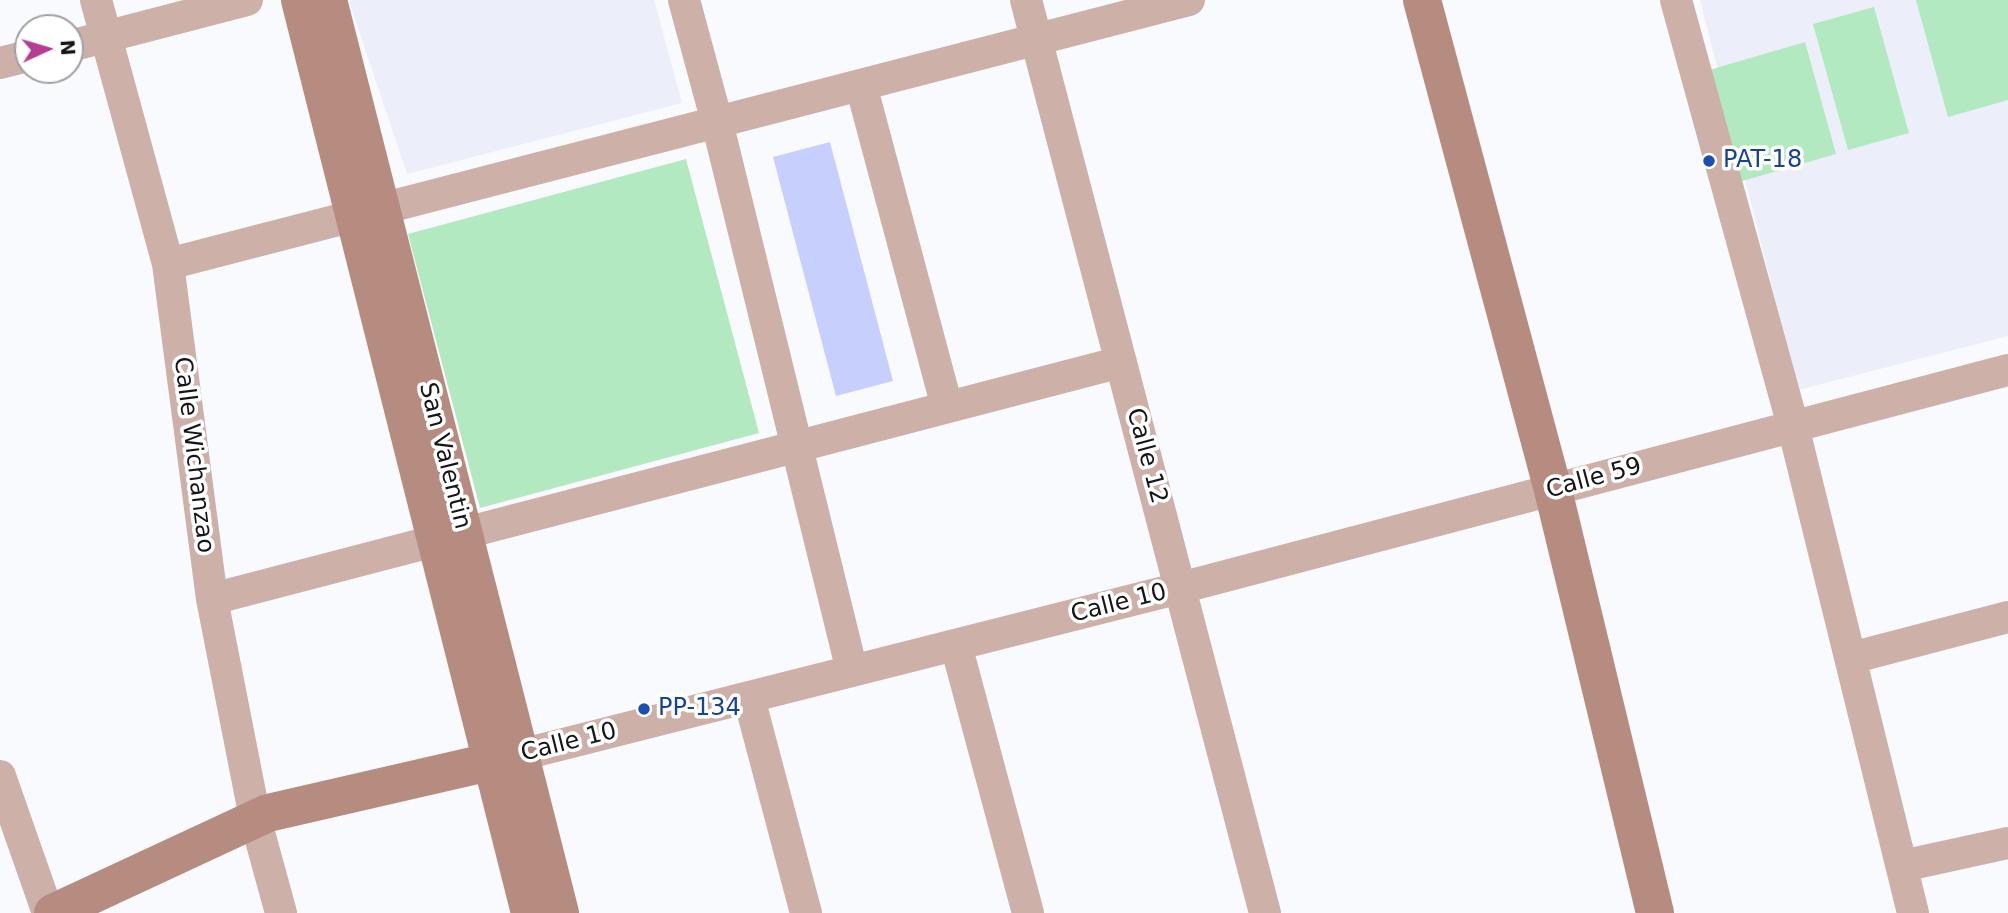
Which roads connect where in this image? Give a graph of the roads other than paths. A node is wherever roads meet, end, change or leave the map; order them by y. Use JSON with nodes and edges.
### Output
{"nodes":[{"id":1,"x":96,"y":0,"type":"edge"},
{"id":2,"x":247,"y":0,"type":"edge"},
{"id":3,"x":300,"y":0,"type":"edge"},
{"id":4,"x":328,"y":0,"type":"edge"},
{"id":5,"x":684,"y":0,"type":"edge"},
{"id":6,"x":1027,"y":0,"type":"edge"},
{"id":7,"x":1189,"y":0,"type":"edge"},
{"id":8,"x":1422,"y":0,"type":"edge"},
{"id":9,"x":1676,"y":0,"type":"edge"},
{"id":10,"x":106,"y":37,"type":"junction"},
{"id":11,"x":1037,"y":39,"type":"junction"},
{"id":12,"x":84,"y":42,"type":"edge"},
{"id":13,"x":861,"y":85,"type":"junction"},
{"id":14,"x":717,"y":122,"type":"junction"},
{"id":15,"x":367,"y":211,"type":"junction"},
{"id":16,"x":168,"y":264,"type":"junction"},
{"id":17,"x":1121,"y":362,"type":"junction"},
{"id":18,"x":2008,"y":369,"type":"edge"},
{"id":19,"x":947,"y":407,"type":"junction"},
{"id":20,"x":1793,"y":426,"type":"junction"},
{"id":21,"x":797,"y":446,"type":"junction"},
{"id":22,"x":1553,"y":490,"type":"junction"},
{"id":23,"x":450,"y":536,"type":"junction"},
{"id":24,"x":1180,"y":588,"type":"junction"},
{"id":25,"x":212,"y":599,"type":"junction"},
{"id":26,"x":2008,"y":617,"type":"edge"},
{"id":27,"x":956,"y":645,"type":"junction"},
{"id":28,"x":1851,"y":658,"type":"junction"},
{"id":29,"x":852,"y":671,"type":"junction"},
{"id":30,"x":749,"y":698,"type":"junction"},
{"id":31,"x":506,"y":759,"type":"junction"},
{"id":32,"x":0,"y":776,"type":"edge"},
{"id":33,"x":255,"y":818,"type":"junction"},
{"id":34,"x":2008,"y":843,"type":"edge"},
{"id":35,"x":1902,"y":866,"type":"junction"},
{"id":36,"x":48,"y":913,"type":"edge"},
{"id":37,"x":53,"y":913,"type":"edge"},
{"id":38,"x":281,"y":913,"type":"edge"},
{"id":39,"x":530,"y":913,"type":"edge"},
{"id":40,"x":560,"y":913,"type":"edge"},
{"id":41,"x":806,"y":913,"type":"edge"},
{"id":42,"x":1028,"y":913,"type":"edge"},
{"id":43,"x":1265,"y":913,"type":"edge"},
{"id":44,"x":1655,"y":913,"type":"edge"},
{"id":45,"x":1913,"y":913,"type":"edge"}],
"edges":[{"from":1,"to":10,"type":"street","name":"Calle Wichanzao"},
{"from":2,"to":10,"type":"street"},
{"from":3,"to":15,"type":"street","name":"San Valentin"},
{"from":4,"to":15,"type":"street","name":"San Valentin"},
{"from":5,"to":14,"type":"street"},
{"from":6,"to":11,"type":"street","name":"Calle 12"},
{"from":7,"to":11,"type":"street"},
{"from":8,"to":22,"type":"street"},
{"from":9,"to":20,"type":"street"},
{"from":10,"to":12,"type":"street"},
{"from":10,"to":16,"type":"street","name":"Calle Wichanzao"},
{"from":11,"to":13,"type":"street"},
{"from":11,"to":17,"type":"street","name":"Calle 12"},
{"from":13,"to":14,"type":"street"},
{"from":13,"to":19,"type":"street"},
{"from":14,"to":15,"type":"street"},
{"from":14,"to":21,"type":"street"},
{"from":15,"to":16,"type":"street"},
{"from":15,"to":23,"type":"street","name":"San Valentin"},
{"from":16,"to":25,"type":"street","name":"Calle Wichanzao"},
{"from":17,"to":19,"type":"street"},
{"from":17,"to":24,"type":"street","name":"Calle 12"},
{"from":18,"to":20,"type":"street","name":"Calle 59"},
{"from":19,"to":21,"type":"street"},
{"from":20,"to":22,"type":"street","name":"Calle 59"},
{"from":20,"to":28,"type":"street"},
{"from":21,"to":23,"type":"street"},
{"from":21,"to":29,"type":"street"},
{"from":22,"to":24,"type":"street","name":"Calle 59"},
{"from":22,"to":44,"type":"street"},
{"from":23,"to":25,"type":"street"},
{"from":23,"to":31,"type":"street","name":"San Valentin"},
{"from":24,"to":27,"type":"street","name":"Calle 10"},
{"from":24,"to":43,"type":"street","name":"Calle 12"},
{"from":25,"to":33,"type":"street","name":"Calle Wichanzao"},
{"from":26,"to":28,"type":"street"},
{"from":27,"to":29,"type":"street","name":"Calle 10"},
{"from":27,"to":42,"type":"street"},
{"from":28,"to":35,"type":"street"},
{"from":29,"to":30,"type":"street","name":"Calle 10"},
{"from":30,"to":31,"type":"street","name":"Calle 10"},
{"from":30,"to":41,"type":"street"},
{"from":31,"to":33,"type":"street","name":"Calle 10"},
{"from":31,"to":39,"type":"street","name":"San Valentin"},
{"from":31,"to":40,"type":"street","name":"San Valentin"},
{"from":32,"to":36,"type":"street"},
{"from":33,"to":37,"type":"street","name":"Calle 10"},
{"from":33,"to":38,"type":"street","name":"Calle Wichanzao"},
{"from":34,"to":35,"type":"street"},
{"from":35,"to":45,"type":"street"}]}
